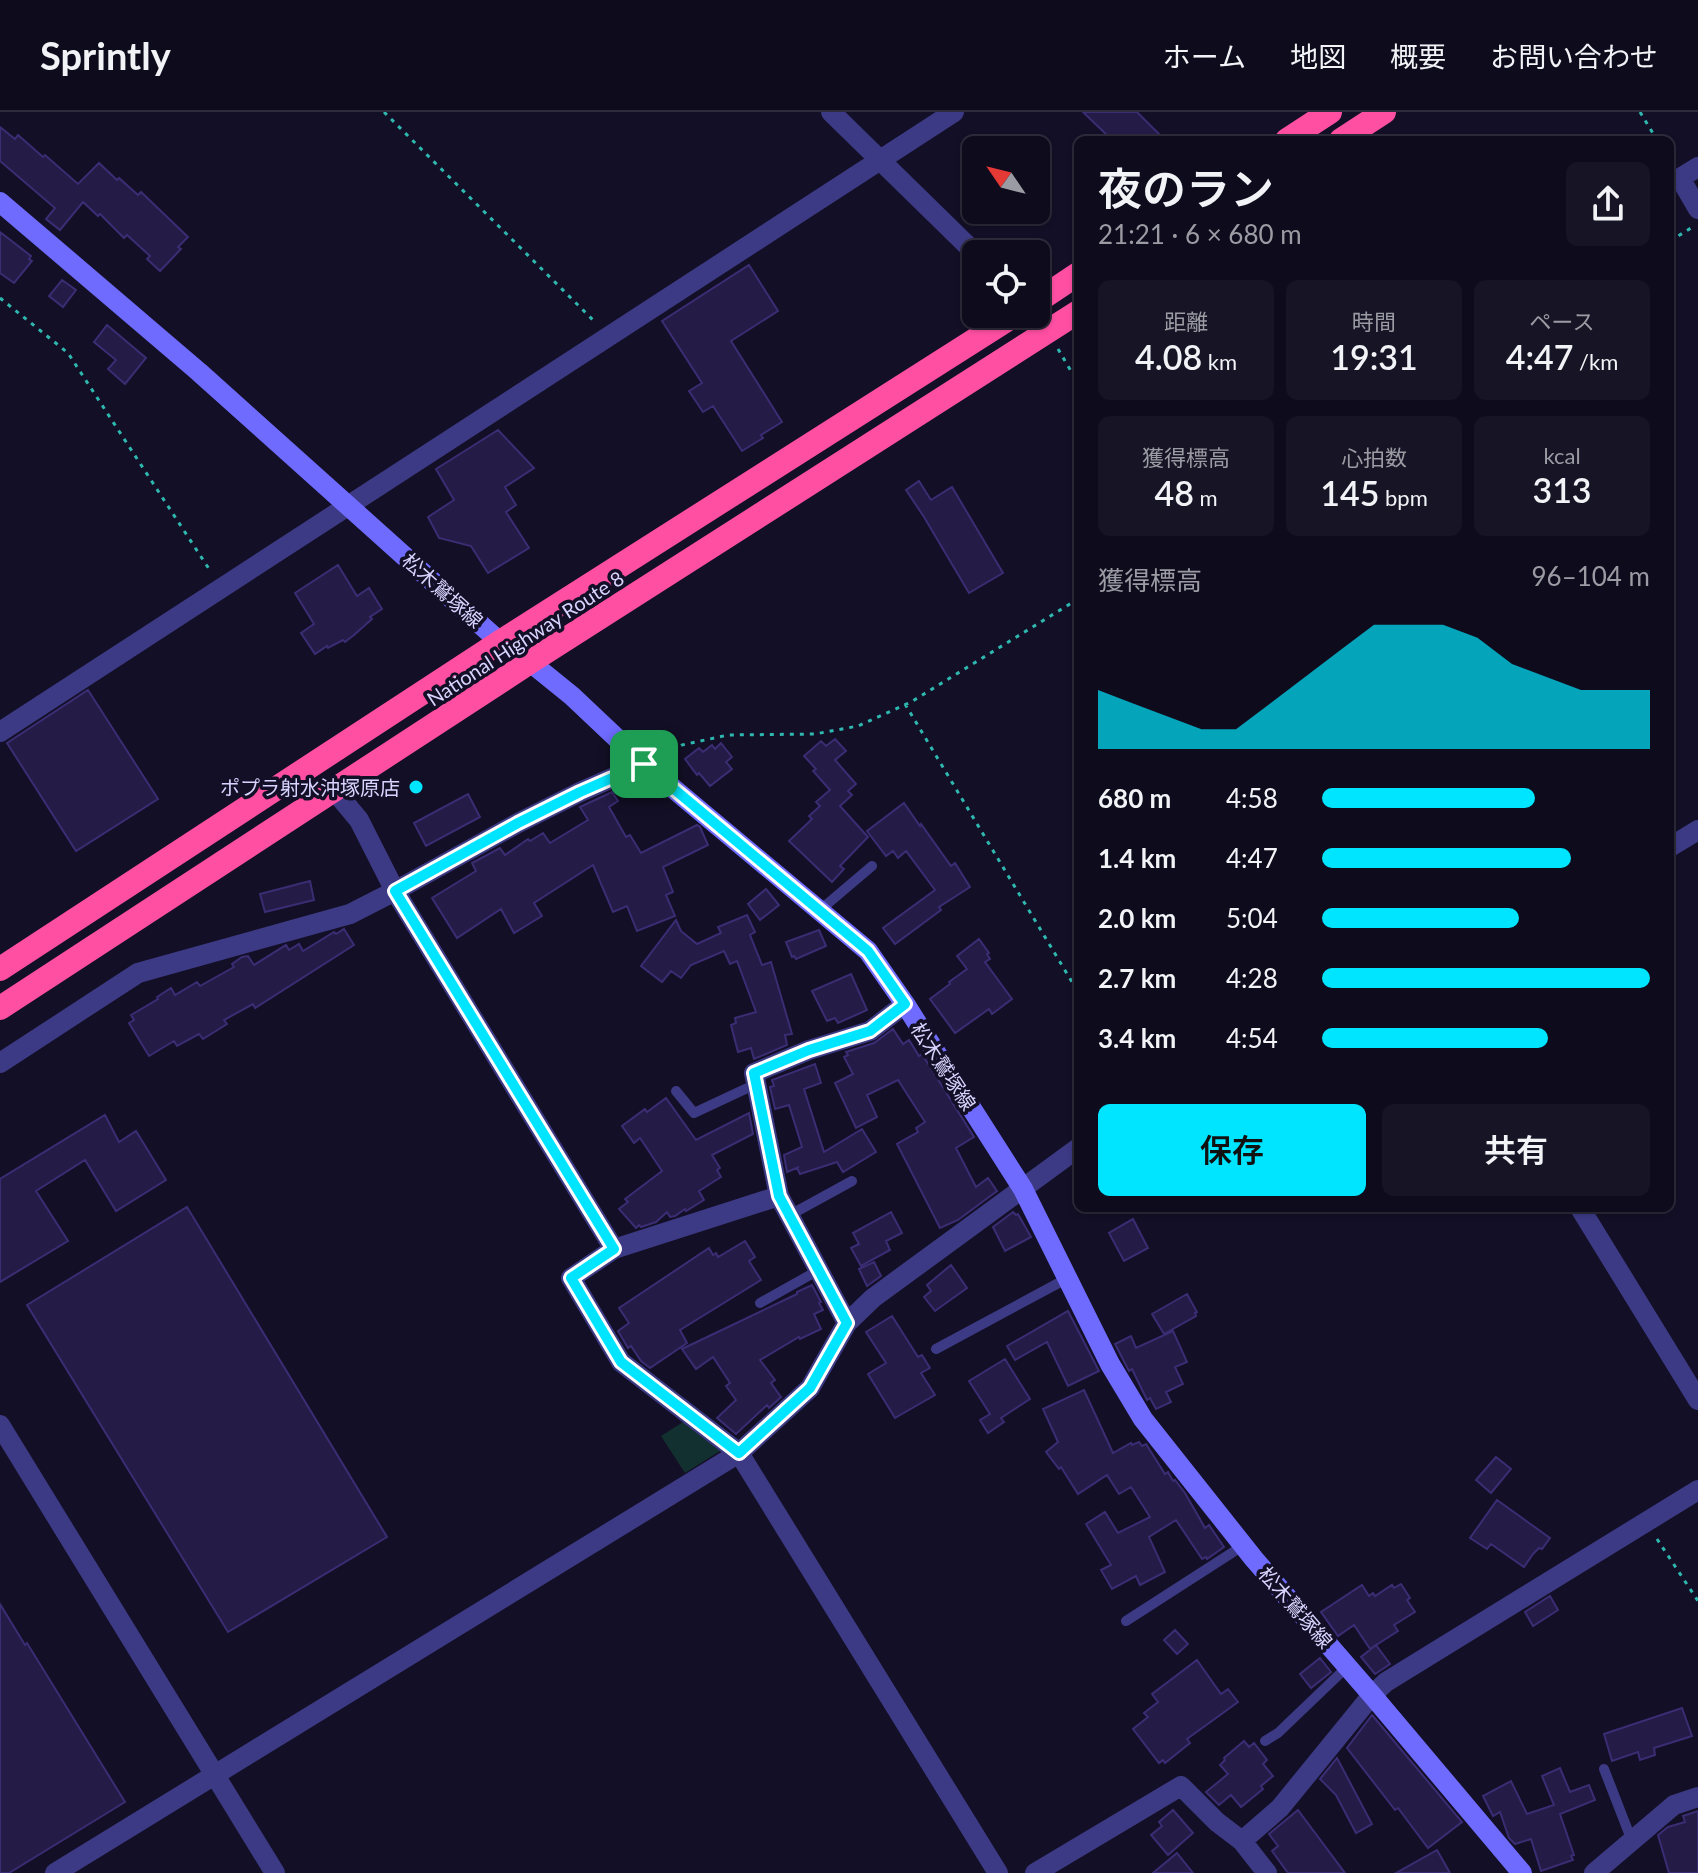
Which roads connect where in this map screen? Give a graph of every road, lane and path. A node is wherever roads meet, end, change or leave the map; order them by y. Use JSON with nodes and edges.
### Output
{"nodes":[{"id":1,"x":384,"y":112,"type":"edge"},
{"id":2,"x":831,"y":112,"type":"edge"},
{"id":3,"x":954,"y":112,"type":"edge"},
{"id":4,"x":1330,"y":112,"type":"edge"},
{"id":5,"x":1384,"y":112,"type":"edge"},
{"id":6,"x":1640,"y":112,"type":"edge"},
{"id":7,"x":1293,"y":136,"type":"edge"},
{"id":8,"x":1347,"y":136,"type":"edge"},
{"id":9,"x":1655,"y":136,"type":"edge"},
{"id":10,"x":880,"y":160,"type":"junction"},
{"id":11,"x":1698,"y":167,"type":"edge"},
{"id":12,"x":0,"y":202,"type":"edge"},
{"id":13,"x":1698,"y":209,"type":"edge"},
{"id":14,"x":1698,"y":224,"type":"edge"},
{"id":15,"x":1674,"y":239,"type":"edge"},
{"id":16,"x":962,"y":240,"type":"edge"},
{"id":17,"x":1074,"y":277,"type":"edge"},
{"id":18,"x":1050,"y":293,"type":"edge"},
{"id":19,"x":0,"y":298,"type":"edge"},
{"id":20,"x":1074,"y":315,"type":"edge"},
{"id":21,"x":994,"y":328,"type":"edge"},
{"id":22,"x":1047,"y":332,"type":"junction"},
{"id":23,"x":609,"y":335,"type":"junction"},
{"id":24,"x":1074,"y":376,"type":"edge"},
{"id":25,"x":349,"y":505,"type":"junction"},
{"id":26,"x":222,"y":588,"type":"junction"},
{"id":27,"x":1074,"y":601,"type":"edge"},
{"id":28,"x":500,"y":642,"type":"junction"},
{"id":29,"x":530,"y":662,"type":"junction"},
{"id":30,"x":905,"y":704,"type":"junction"},
{"id":31,"x":0,"y":732,"type":"edge"},
{"id":32,"x":645,"y":765,"type":"junction"},
{"id":33,"x":334,"y":790,"type":"junction"},
{"id":34,"x":1698,"y":830,"type":"edge"},
{"id":35,"x":1674,"y":845,"type":"edge"},
{"id":36,"x":872,"y":866,"type":"dead end"},
{"id":37,"x":395,"y":891,"type":"junction"},
{"id":38,"x":88,"y":911,"type":"junction"},
{"id":39,"x":819,"y":911,"type":"junction"},
{"id":40,"x":0,"y":959,"type":"edge"},
{"id":41,"x":0,"y":969,"type":"edge"},
{"id":42,"x":1074,"y":985,"type":"edge"},
{"id":43,"x":905,"y":1004,"type":"junction"},
{"id":44,"x":0,"y":1008,"type":"edge"},
{"id":45,"x":0,"y":1063,"type":"edge"},
{"id":46,"x":756,"y":1084,"type":"junction"},
{"id":47,"x":676,"y":1091,"type":"dead end"},
{"id":48,"x":1074,"y":1151,"type":"edge"},
{"id":49,"x":852,"y":1181,"type":"dead end"},
{"id":50,"x":1023,"y":1189,"type":"junction"},
{"id":51,"x":779,"y":1196,"type":"junction"},
{"id":52,"x":1582,"y":1212,"type":"edge"},
{"id":53,"x":790,"y":1215,"type":"junction"},
{"id":54,"x":614,"y":1249,"type":"junction"},
{"id":55,"x":819,"y":1270,"type":"junction"},
{"id":56,"x":1066,"y":1279,"type":"junction"},
{"id":57,"x":760,"y":1303,"type":"dead end"},
{"id":58,"x":847,"y":1323,"type":"junction"},
{"id":59,"x":936,"y":1349,"type":"dead end"},
{"id":60,"x":1698,"y":1400,"type":"edge"},
{"id":61,"x":0,"y":1425,"type":"edge"},
{"id":62,"x":739,"y":1453,"type":"junction"},
{"id":63,"x":1698,"y":1490,"type":"edge"},
{"id":64,"x":1646,"y":1523,"type":"junction"},
{"id":65,"x":1244,"y":1545,"type":"junction"},
{"id":66,"x":1698,"y":1601,"type":"edge"},
{"id":67,"x":1126,"y":1621,"type":"dead end"},
{"id":68,"x":1348,"y":1666,"type":"junction"},
{"id":69,"x":1372,"y":1695,"type":"junction"},
{"id":70,"x":1265,"y":1741,"type":"dead end"},
{"id":71,"x":1604,"y":1769,"type":"dead end"},
{"id":72,"x":215,"y":1774,"type":"junction"},
{"id":73,"x":1698,"y":1797,"type":"edge"},
{"id":74,"x":1242,"y":1841,"type":"junction"},
{"id":75,"x":1632,"y":1841,"type":"junction"},
{"id":76,"x":55,"y":1873,"type":"edge"},
{"id":77,"x":275,"y":1873,"type":"edge"},
{"id":78,"x":998,"y":1873,"type":"edge"},
{"id":79,"x":1035,"y":1873,"type":"edge"},
{"id":80,"x":1267,"y":1873,"type":"edge"},
{"id":81,"x":1522,"y":1873,"type":"edge"},
{"id":82,"x":1594,"y":1873,"type":"edge"}],
"edges":[{"from":1,"to":23,"type":"path"},
{"from":2,"to":10,"type":"street"},
{"from":3,"to":10,"type":"street"},
{"from":4,"to":7,"type":"highway"},
{"from":5,"to":8,"type":"highway"},
{"from":6,"to":9,"type":"path"},
{"from":10,"to":16,"type":"street"},
{"from":10,"to":23,"type":"street"},
{"from":11,"to":13,"type":"street"},
{"from":12,"to":25,"type":"main road","name":"松木鷲塚線"},
{"from":14,"to":15,"type":"path"},
{"from":17,"to":18,"type":"highway"},
{"from":19,"to":26,"type":"path"},
{"from":20,"to":22,"type":"highway","name":"National Highway Route 8"},
{"from":21,"to":28,"type":"highway","name":"National Highway Route 8"},
{"from":22,"to":24,"type":"path"},
{"from":22,"to":29,"type":"highway","name":"National Highway Route 8"},
{"from":23,"to":25,"type":"street"},
{"from":25,"to":26,"type":"street"},
{"from":25,"to":28,"type":"main road","name":"松木鷲塚線"},
{"from":26,"to":31,"type":"street"},
{"from":27,"to":30,"type":"path"},
{"from":28,"to":29,"type":"main road","name":"松木鷲塚線"},
{"from":28,"to":38,"type":"highway","name":"National Highway Route 8"},
{"from":29,"to":32,"type":"main road","name":"松木鷲塚線"},
{"from":29,"to":33,"type":"highway","name":"National Highway Route 8"},
{"from":30,"to":32,"type":"path"},
{"from":30,"to":42,"type":"path"},
{"from":32,"to":37,"type":"street"},
{"from":32,"to":39,"type":"main road","name":"松木鷲塚線"},
{"from":33,"to":37,"type":"street"},
{"from":33,"to":44,"type":"highway","name":"National Highway Route 8"},
{"from":34,"to":35,"type":"street"},
{"from":36,"to":39,"type":"lane"},
{"from":37,"to":45,"type":"street"},
{"from":37,"to":54,"type":"street"},
{"from":38,"to":40,"type":"highway"},
{"from":38,"to":41,"type":"highway","name":"National Highway Route 8"},
{"from":39,"to":43,"type":"main road","name":"松木鷲塚線"},
{"from":43,"to":46,"type":"street"},
{"from":43,"to":50,"type":"main road","name":"松木鷲塚線"},
{"from":46,"to":47,"type":"lane"},
{"from":46,"to":51,"type":"street"},
{"from":48,"to":50,"type":"street"},
{"from":49,"to":53,"type":"lane"},
{"from":50,"to":56,"type":"main road","name":"松木鷲塚線"},
{"from":50,"to":58,"type":"street"},
{"from":51,"to":53,"type":"street"},
{"from":51,"to":54,"type":"street"},
{"from":52,"to":60,"type":"street"},
{"from":53,"to":55,"type":"street"},
{"from":54,"to":62,"type":"street"},
{"from":55,"to":57,"type":"lane"},
{"from":55,"to":58,"type":"street"},
{"from":56,"to":59,"type":"lane"},
{"from":56,"to":65,"type":"main road","name":"松木鷲塚線"},
{"from":58,"to":62,"type":"street"},
{"from":61,"to":72,"type":"street"},
{"from":62,"to":72,"type":"street"},
{"from":62,"to":78,"type":"street"},
{"from":63,"to":64,"type":"street"},
{"from":64,"to":66,"type":"path"},
{"from":64,"to":69,"type":"street"},
{"from":65,"to":67,"type":"lane"},
{"from":65,"to":68,"type":"main road","name":"松木鷲塚線"},
{"from":68,"to":69,"type":"main road","name":"松木鷲塚線"},
{"from":68,"to":70,"type":"lane"},
{"from":69,"to":74,"type":"street"},
{"from":69,"to":81,"type":"main road","name":"松木鷲塚線"},
{"from":71,"to":75,"type":"lane"},
{"from":72,"to":76,"type":"street"},
{"from":72,"to":77,"type":"street"},
{"from":73,"to":75,"type":"street"},
{"from":74,"to":79,"type":"street"},
{"from":74,"to":80,"type":"street"},
{"from":75,"to":82,"type":"street"}]}
